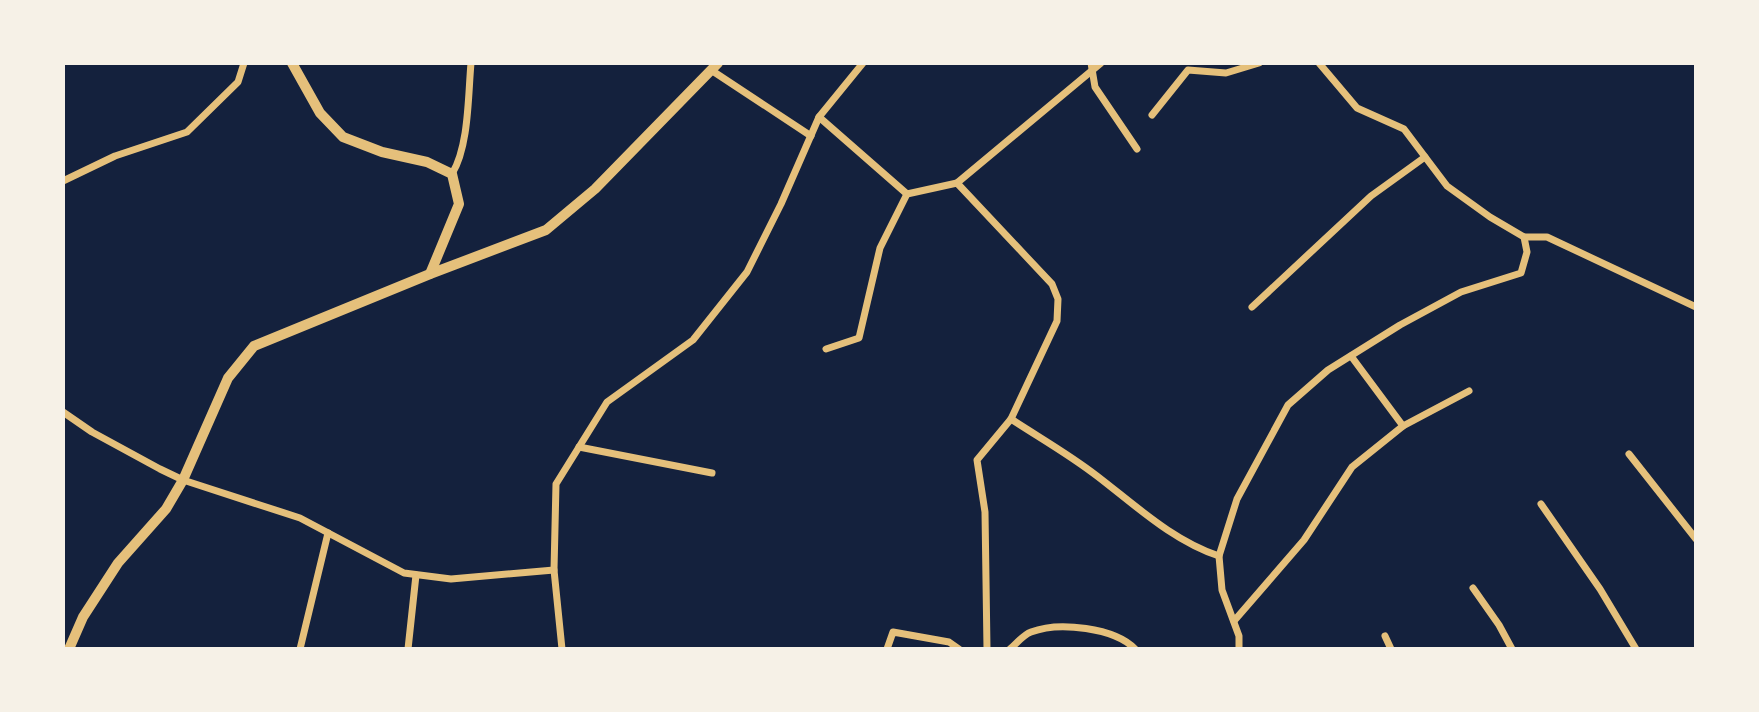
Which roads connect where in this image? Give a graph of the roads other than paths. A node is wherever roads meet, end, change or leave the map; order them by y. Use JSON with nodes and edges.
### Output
{"nodes":[{"id":1,"x":244,"y":63,"type":"edge"},
{"id":2,"x":292,"y":63,"type":"edge"},
{"id":3,"x":471,"y":63,"type":"edge"},
{"id":4,"x":863,"y":63,"type":"edge"},
{"id":5,"x":1101,"y":63,"type":"edge"},
{"id":6,"x":1259,"y":63,"type":"edge"},
{"id":7,"x":1319,"y":63,"type":"edge"},
{"id":8,"x":1092,"y":65,"type":"edge"},
{"id":9,"x":715,"y":67,"type":"edge"},
{"id":10,"x":1153,"y":115,"type":"dead end"},
{"id":11,"x":819,"y":117,"type":"junction"},
{"id":12,"x":811,"y":136,"type":"junction"},
{"id":13,"x":1137,"y":149,"type":"dead end"},
{"id":14,"x":1425,"y":157,"type":"junction"},
{"id":15,"x":452,"y":174,"type":"junction"},
{"id":16,"x":63,"y":181,"type":"edge"},
{"id":17,"x":957,"y":183,"type":"junction"},
{"id":18,"x":907,"y":194,"type":"junction"},
{"id":19,"x":1524,"y":237,"type":"junction"},
{"id":20,"x":430,"y":274,"type":"junction"},
{"id":21,"x":1252,"y":307,"type":"dead end"},
{"id":22,"x":1696,"y":307,"type":"edge"},
{"id":23,"x":826,"y":349,"type":"dead end"},
{"id":24,"x":1351,"y":356,"type":"junction"},
{"id":25,"x":1469,"y":391,"type":"dead end"},
{"id":26,"x":63,"y":412,"type":"edge"},
{"id":27,"x":1011,"y":419,"type":"junction"},
{"id":28,"x":1403,"y":426,"type":"junction"},
{"id":29,"x":579,"y":447,"type":"junction"},
{"id":30,"x":1629,"y":454,"type":"dead end"},
{"id":31,"x":712,"y":472,"type":"dead end"},
{"id":32,"x":183,"y":480,"type":"junction"},
{"id":33,"x":1541,"y":504,"type":"dead end"},
{"id":34,"x":328,"y":533,"type":"junction"},
{"id":35,"x":1696,"y":539,"type":"edge"},
{"id":36,"x":1219,"y":556,"type":"junction"},
{"id":37,"x":554,"y":570,"type":"junction"},
{"id":38,"x":416,"y":575,"type":"junction"},
{"id":39,"x":1473,"y":588,"type":"dead end"},
{"id":40,"x":1234,"y":621,"type":"junction"},
{"id":41,"x":1385,"y":636,"type":"dead end"},
{"id":42,"x":69,"y":649,"type":"edge"},
{"id":43,"x":300,"y":649,"type":"edge"},
{"id":44,"x":408,"y":649,"type":"edge"},
{"id":45,"x":562,"y":649,"type":"edge"},
{"id":46,"x":887,"y":649,"type":"edge"},
{"id":47,"x":959,"y":649,"type":"edge"},
{"id":48,"x":987,"y":649,"type":"edge"},
{"id":49,"x":1010,"y":649,"type":"edge"},
{"id":50,"x":1135,"y":649,"type":"edge"},
{"id":51,"x":1239,"y":649,"type":"edge"},
{"id":52,"x":1391,"y":649,"type":"edge"},
{"id":53,"x":1512,"y":649,"type":"edge"},
{"id":54,"x":1636,"y":649,"type":"edge"}],
"edges":[{"from":1,"to":16,"type":"street"},
{"from":2,"to":15,"type":"street"},
{"from":3,"to":15,"type":"street"},
{"from":4,"to":11,"type":"street"},
{"from":5,"to":8,"type":"street"},
{"from":6,"to":10,"type":"street"},
{"from":7,"to":14,"type":"street"},
{"from":8,"to":13,"type":"street"},
{"from":8,"to":17,"type":"street"},
{"from":9,"to":12,"type":"street"},
{"from":9,"to":20,"type":"street"},
{"from":11,"to":12,"type":"street"},
{"from":11,"to":18,"type":"street"},
{"from":12,"to":29,"type":"street"},
{"from":14,"to":19,"type":"street"},
{"from":14,"to":21,"type":"street"},
{"from":15,"to":20,"type":"street"},
{"from":17,"to":18,"type":"street"},
{"from":17,"to":27,"type":"street"},
{"from":18,"to":23,"type":"street"},
{"from":19,"to":22,"type":"street"},
{"from":19,"to":24,"type":"street"},
{"from":20,"to":32,"type":"street"},
{"from":24,"to":28,"type":"street"},
{"from":24,"to":36,"type":"street"},
{"from":25,"to":28,"type":"street"},
{"from":26,"to":32,"type":"street"},
{"from":27,"to":36,"type":"street"},
{"from":27,"to":48,"type":"street"},
{"from":28,"to":40,"type":"street"},
{"from":29,"to":31,"type":"street"},
{"from":29,"to":37,"type":"street"},
{"from":30,"to":35,"type":"street"},
{"from":32,"to":34,"type":"street"},
{"from":32,"to":42,"type":"street"},
{"from":33,"to":54,"type":"street"},
{"from":34,"to":38,"type":"street"},
{"from":34,"to":43,"type":"street"},
{"from":36,"to":40,"type":"street"},
{"from":37,"to":38,"type":"street"},
{"from":37,"to":45,"type":"street"},
{"from":38,"to":44,"type":"street"},
{"from":39,"to":53,"type":"street"},
{"from":40,"to":51,"type":"street"},
{"from":41,"to":52,"type":"street"},
{"from":46,"to":47,"type":"street"},
{"from":49,"to":50,"type":"street"}]}
